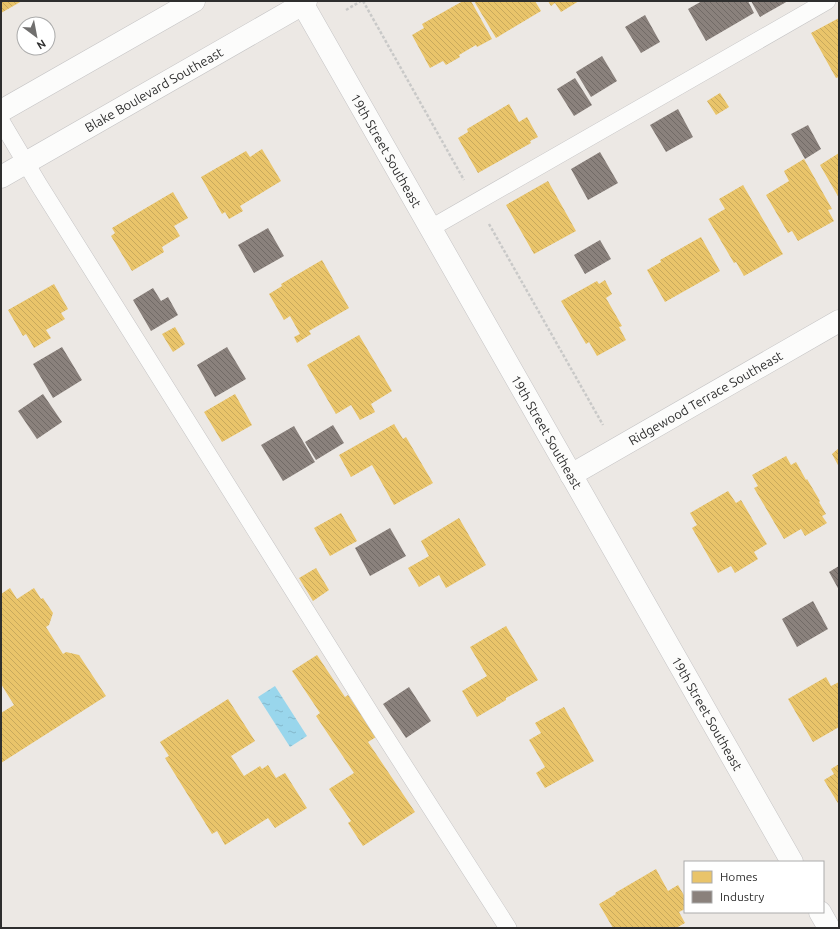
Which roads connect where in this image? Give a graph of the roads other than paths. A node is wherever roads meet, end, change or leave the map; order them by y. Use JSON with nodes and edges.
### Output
{"nodes":[{"id":1,"x":194,"y":1,"type":"edge"},
{"id":2,"x":827,"y":1,"type":"edge"},
{"id":3,"x":304,"y":2,"type":"edge"},
{"id":4,"x":1,"y":112,"type":"edge"},
{"id":5,"x":1,"y":121,"type":"edge"},
{"id":6,"x":25,"y":163,"type":"junction"},
{"id":7,"x":1,"y":177,"type":"edge"},
{"id":8,"x":431,"y":228,"type":"junction"},
{"id":9,"x":839,"y":321,"type":"edge"},
{"id":10,"x":571,"y":475,"type":"junction"},
{"id":11,"x":791,"y":861,"type":"edge"},
{"id":12,"x":508,"y":928,"type":"edge"}],
"edges":[{"from":1,"to":4,"type":"main road"},
{"from":2,"to":8,"type":"lane"},
{"from":3,"to":6,"type":"main road","name":"Blake Boulevard Southeast"},
{"from":3,"to":8,"type":"main road","name":"19th Street Southeast"},
{"from":5,"to":6,"type":"lane"},
{"from":6,"to":7,"type":"main road","name":"Blake Boulevard Southeast"},
{"from":6,"to":12,"type":"lane"},
{"from":8,"to":10,"type":"main road","name":"19th Street Southeast"},
{"from":9,"to":10,"type":"main road","name":"Ridgewood Terrace Southeast"},
{"from":10,"to":11,"type":"main road","name":"19th Street Southeast"}]}
